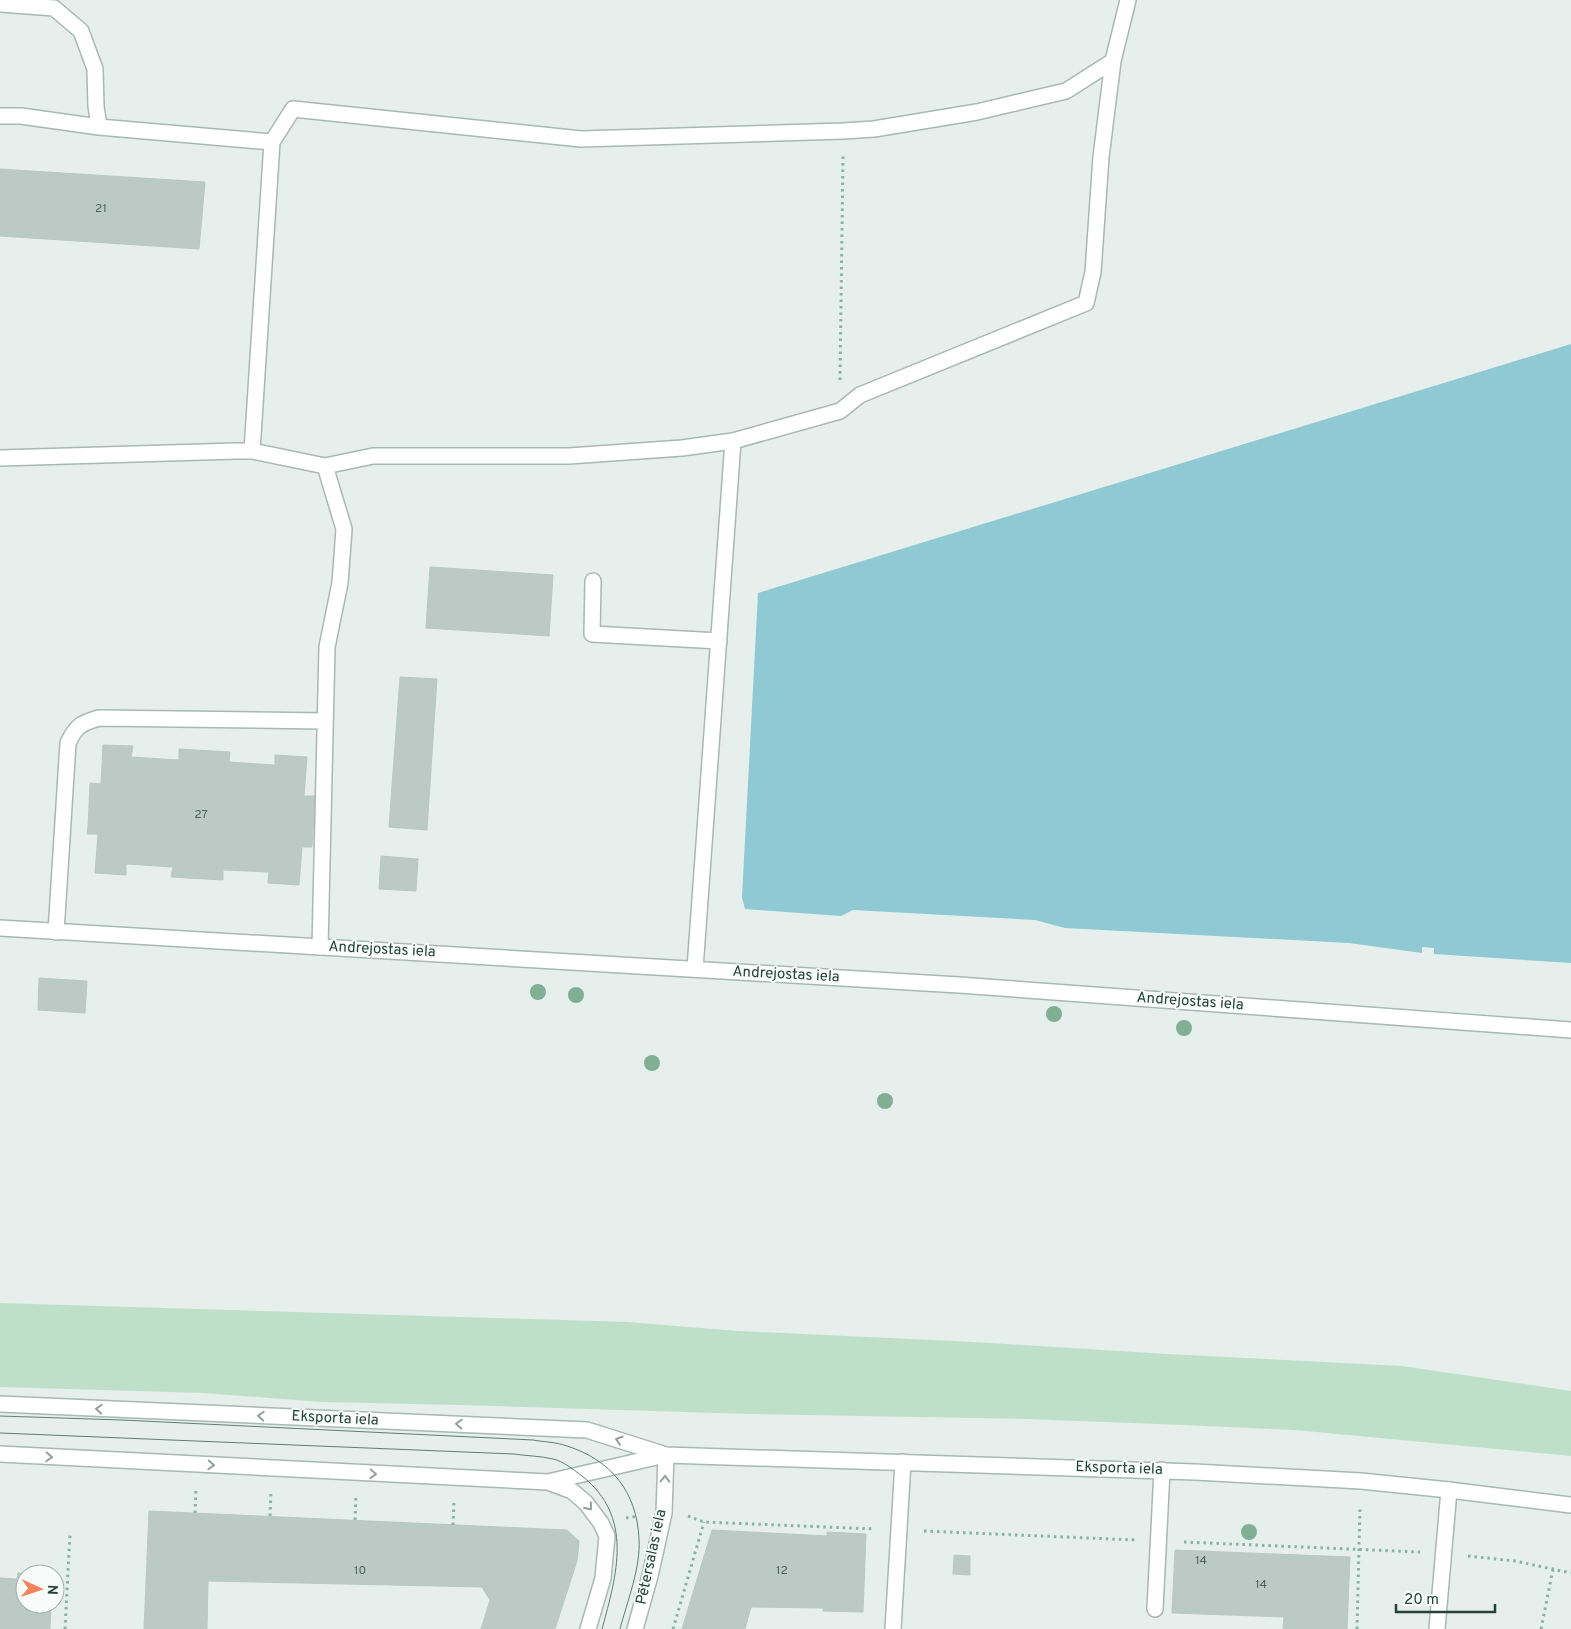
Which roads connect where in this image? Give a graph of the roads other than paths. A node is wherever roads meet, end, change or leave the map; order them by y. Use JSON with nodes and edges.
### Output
{"nodes":[{"id":1,"x":1128,"y":0,"type":"edge"},
{"id":2,"x":0,"y":4,"type":"edge"},
{"id":3,"x":1113,"y":61,"type":"junction"},
{"id":4,"x":0,"y":116,"type":"edge"},
{"id":5,"x":99,"y":127,"type":"junction"},
{"id":6,"x":272,"y":142,"type":"junction"},
{"id":7,"x":734,"y":441,"type":"junction"},
{"id":8,"x":252,"y":451,"type":"junction"},
{"id":9,"x":0,"y":458,"type":"edge"},
{"id":10,"x":325,"y":466,"type":"junction"},
{"id":11,"x":593,"y":581,"type":"dead end"},
{"id":12,"x":719,"y":641,"type":"junction"},
{"id":13,"x":325,"y":721,"type":"junction"},
{"id":14,"x":0,"y":928,"type":"edge"},
{"id":15,"x":56,"y":932,"type":"junction"},
{"id":16,"x":320,"y":947,"type":"junction"},
{"id":17,"x":695,"y":969,"type":"junction"},
{"id":18,"x":1571,"y":1030,"type":"edge"},
{"id":19,"x":0,"y":1404,"type":"edge"},
{"id":20,"x":0,"y":1454,"type":"edge"},
{"id":21,"x":666,"y":1455,"type":"junction"},
{"id":22,"x":903,"y":1462,"type":"junction"},
{"id":23,"x":1162,"y":1470,"type":"junction"},
{"id":24,"x":548,"y":1482,"type":"junction"},
{"id":25,"x":1449,"y":1490,"type":"junction"},
{"id":26,"x":1571,"y":1505,"type":"edge"},
{"id":27,"x":1155,"y":1609,"type":"dead end"},
{"id":28,"x":588,"y":1629,"type":"edge"},
{"id":29,"x":635,"y":1629,"type":"edge"},
{"id":30,"x":893,"y":1629,"type":"edge"},
{"id":31,"x":1437,"y":1629,"type":"edge"}],
"edges":[{"from":1,"to":3,"type":"street"},
{"from":2,"to":5,"type":"street"},
{"from":3,"to":6,"type":"street"},
{"from":3,"to":7,"type":"street"},
{"from":4,"to":5,"type":"street"},
{"from":5,"to":6,"type":"street"},
{"from":6,"to":8,"type":"street"},
{"from":7,"to":10,"type":"street"},
{"from":7,"to":12,"type":"street"},
{"from":8,"to":9,"type":"street"},
{"from":8,"to":10,"type":"street"},
{"from":10,"to":13,"type":"street"},
{"from":11,"to":12,"type":"street"},
{"from":12,"to":17,"type":"street"},
{"from":13,"to":15,"type":"street"},
{"from":13,"to":16,"type":"street"},
{"from":14,"to":15,"type":"street","name":"Andrejostas iela"},
{"from":15,"to":16,"type":"street","name":"Andrejostas iela"},
{"from":16,"to":17,"type":"street","name":"Andrejostas iela"},
{"from":17,"to":18,"type":"street","name":"Andrejostas iela"},
{"from":21,"to":19,"type":"street","name":"Eksporta iela","one_way":true},
{"from":20,"to":24,"type":"street","name":"Eksporta iela","one_way":true},
{"from":21,"to":22,"type":"street","name":"Eksporta iela"},
{"from":21,"to":24,"type":"street","name":"Eksporta iela"},
{"from":29,"to":21,"type":"street","name":"Pētersalas iela","one_way":true},
{"from":22,"to":23,"type":"street","name":"Eksporta iela"},
{"from":22,"to":30,"type":"street"},
{"from":23,"to":25,"type":"street","name":"Eksporta iela"},
{"from":23,"to":27,"type":"street"},
{"from":24,"to":28,"type":"street","one_way":true},
{"from":25,"to":26,"type":"street","name":"Eksporta iela"},
{"from":25,"to":31,"type":"street"}]}
